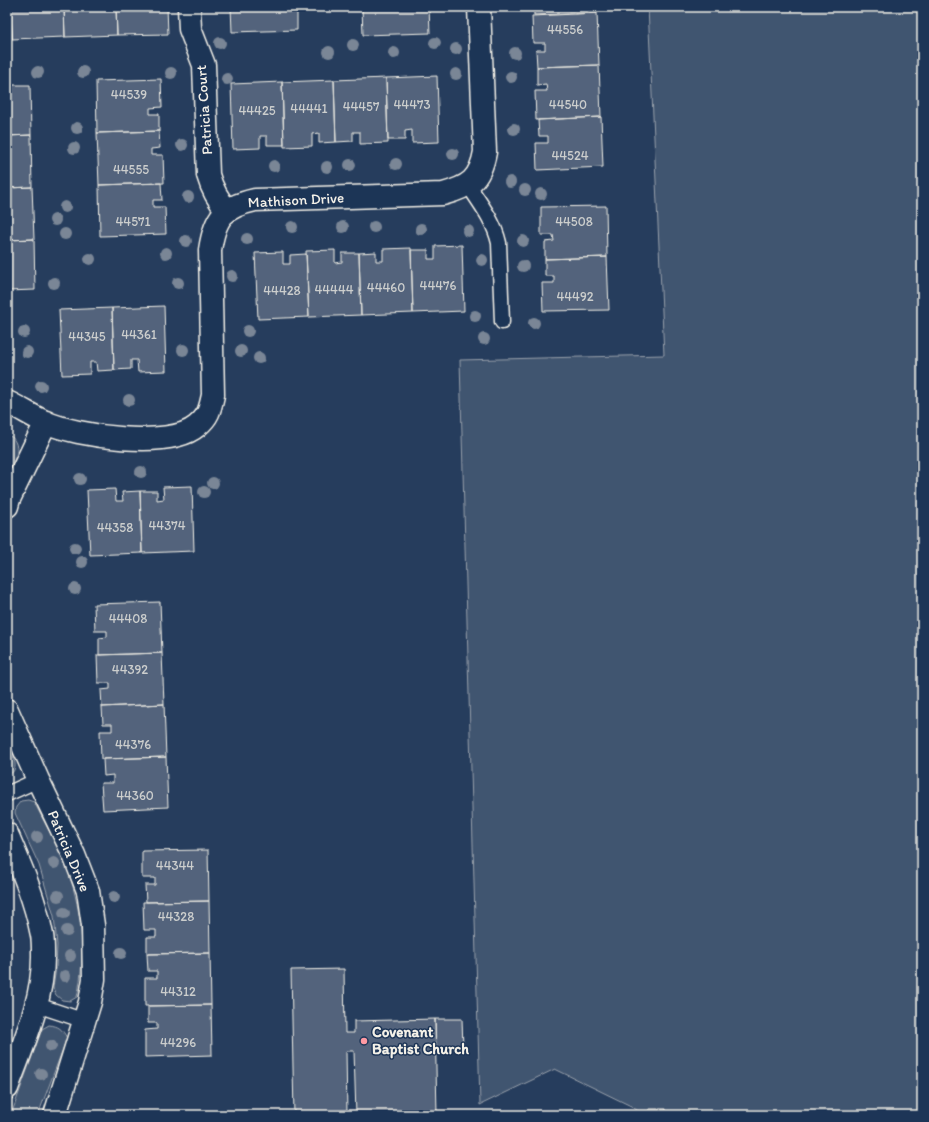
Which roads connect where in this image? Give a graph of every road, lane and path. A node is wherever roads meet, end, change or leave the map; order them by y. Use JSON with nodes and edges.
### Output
{"nodes":[{"id":1,"x":189,"y":7,"type":"edge"},
{"id":2,"x":479,"y":7,"type":"edge"},
{"id":3,"x":468,"y":185,"type":"junction"},
{"id":4,"x":227,"y":210,"type":"junction"},
{"id":5,"x":502,"y":322,"type":"dead end"},
{"id":6,"x":7,"y":402,"type":"edge"},
{"id":7,"x":46,"y":422,"type":"junction"},
{"id":8,"x":7,"y":506,"type":"edge"},
{"id":9,"x":7,"y":710,"type":"edge"},
{"id":10,"x":38,"y":780,"type":"junction"},
{"id":11,"x":7,"y":794,"type":"edge"},
{"id":12,"x":7,"y":834,"type":"edge"},
{"id":13,"x":36,"y":1005,"type":"junction"},
{"id":14,"x":85,"y":1021,"type":"junction"},
{"id":15,"x":7,"y":1088,"type":"edge"},
{"id":16,"x":55,"y":1115,"type":"edge"}],
"edges":[{"from":1,"to":4,"type":"street","name":"Patricia Court"},
{"from":2,"to":3,"type":"street","name":"Mathison Drive"},
{"from":3,"to":4,"type":"street","name":"Mathison Drive"},
{"from":3,"to":5,"type":"lane"},
{"from":4,"to":7,"type":"street","name":"Mathison Drive"},
{"from":6,"to":7,"type":"street"},
{"from":7,"to":8,"type":"street"},
{"from":9,"to":10,"type":"street","name":"Patricia Drive"},
{"from":10,"to":11,"type":"lane"},
{"from":10,"to":14,"type":"street","name":"Patricia Drive"},
{"from":12,"to":13,"type":"street"},
{"from":13,"to":14,"type":"lane"},
{"from":13,"to":15,"type":"street"},
{"from":14,"to":16,"type":"street","name":"Patricia Drive"}]}
